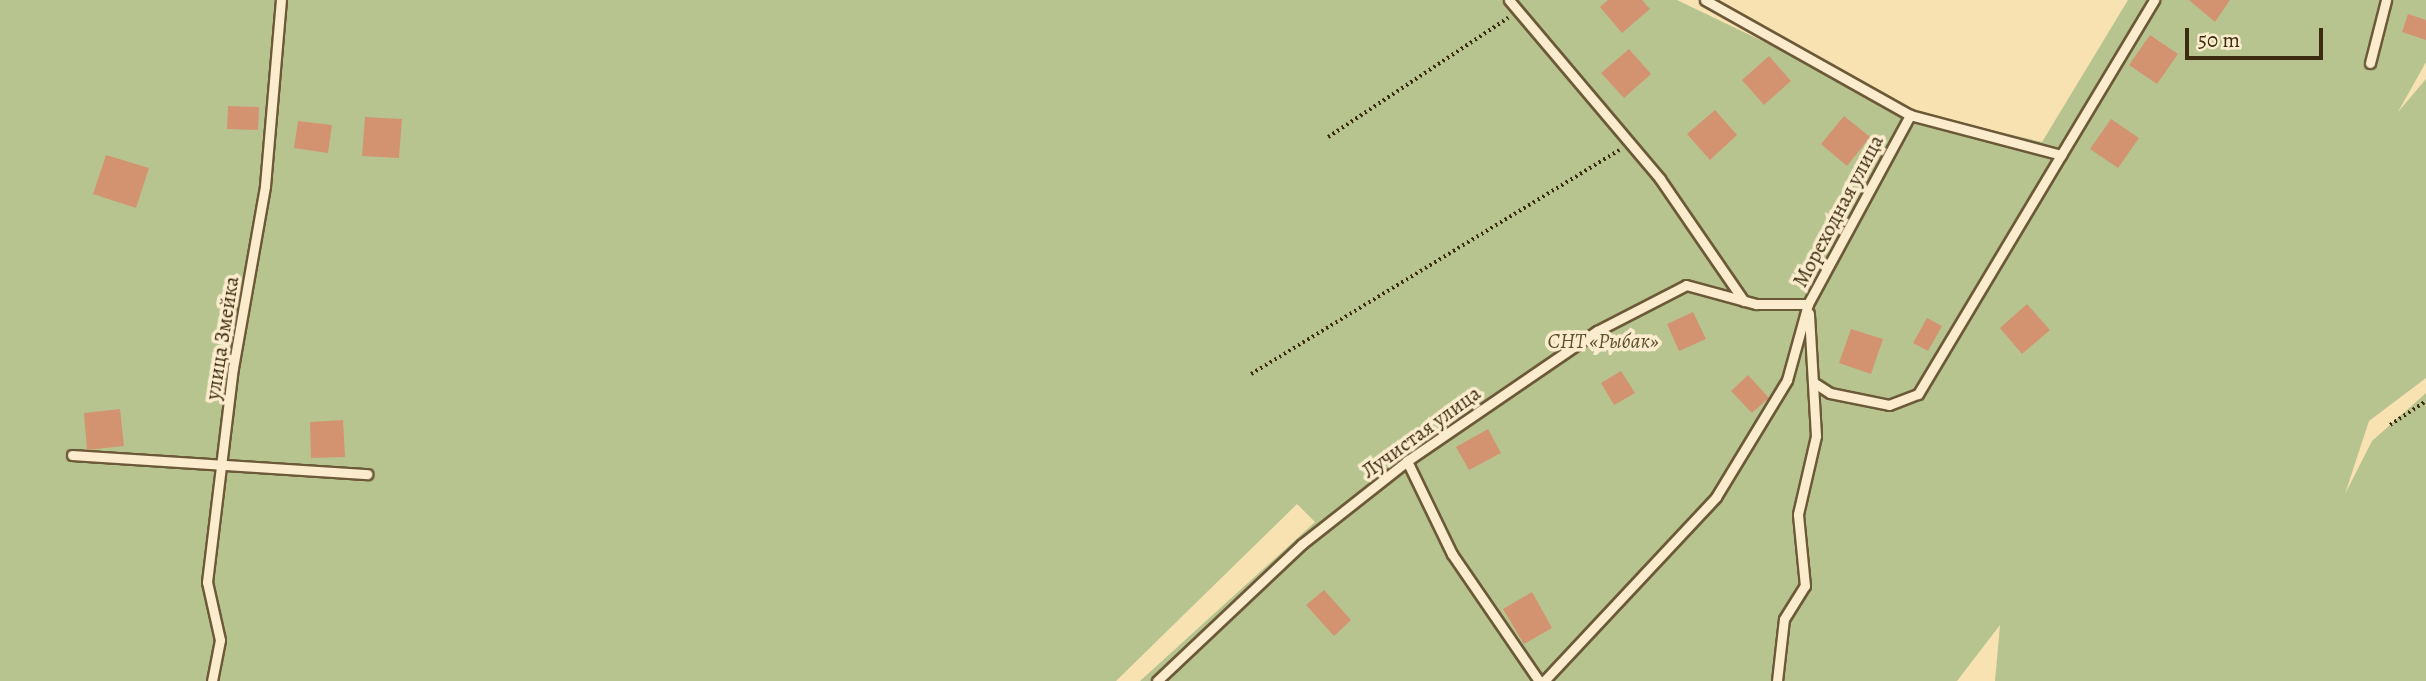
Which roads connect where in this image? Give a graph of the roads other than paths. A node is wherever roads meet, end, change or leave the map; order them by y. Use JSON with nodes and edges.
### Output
{"nodes":[{"id":1,"x":281,"y":0,"type":"edge"},
{"id":2,"x":1509,"y":0,"type":"edge"},
{"id":3,"x":1705,"y":0,"type":"edge"},
{"id":4,"x":2154,"y":0,"type":"edge"},
{"id":5,"x":2386,"y":0,"type":"edge"},
{"id":6,"x":2370,"y":63,"type":"dead end"},
{"id":7,"x":1910,"y":115,"type":"junction"},
{"id":8,"x":2061,"y":155,"type":"junction"},
{"id":9,"x":1744,"y":301,"type":"junction"},
{"id":10,"x":1808,"y":304,"type":"junction"},
{"id":11,"x":1813,"y":382,"type":"junction"},
{"id":12,"x":72,"y":455,"type":"dead end"},
{"id":13,"x":222,"y":461,"type":"junction"},
{"id":14,"x":1406,"y":461,"type":"junction"},
{"id":15,"x":368,"y":474,"type":"dead end"},
{"id":16,"x":212,"y":681,"type":"edge"},
{"id":17,"x":1157,"y":681,"type":"edge"},
{"id":18,"x":1539,"y":681,"type":"edge"},
{"id":19,"x":1544,"y":681,"type":"edge"},
{"id":20,"x":1777,"y":681,"type":"edge"}],
"edges":[{"from":1,"to":13,"type":"lane","name":"улица Змейка"},
{"from":2,"to":9,"type":"lane"},
{"from":3,"to":7,"type":"lane"},
{"from":4,"to":8,"type":"lane"},
{"from":5,"to":6,"type":"lane"},
{"from":7,"to":8,"type":"lane"},
{"from":7,"to":10,"type":"lane","name":"Мореходная улица"},
{"from":8,"to":11,"type":"lane"},
{"from":9,"to":10,"type":"lane","name":"Мореходная улица"},
{"from":9,"to":14,"type":"lane","name":"Лучистая улица"},
{"from":10,"to":11,"type":"lane"},
{"from":10,"to":19,"type":"lane"},
{"from":11,"to":20,"type":"lane"},
{"from":12,"to":13,"type":"lane"},
{"from":13,"to":15,"type":"lane"},
{"from":13,"to":16,"type":"lane","name":"улица Змейка"},
{"from":14,"to":17,"type":"lane","name":"Лучистая улица"},
{"from":14,"to":18,"type":"lane"}]}
